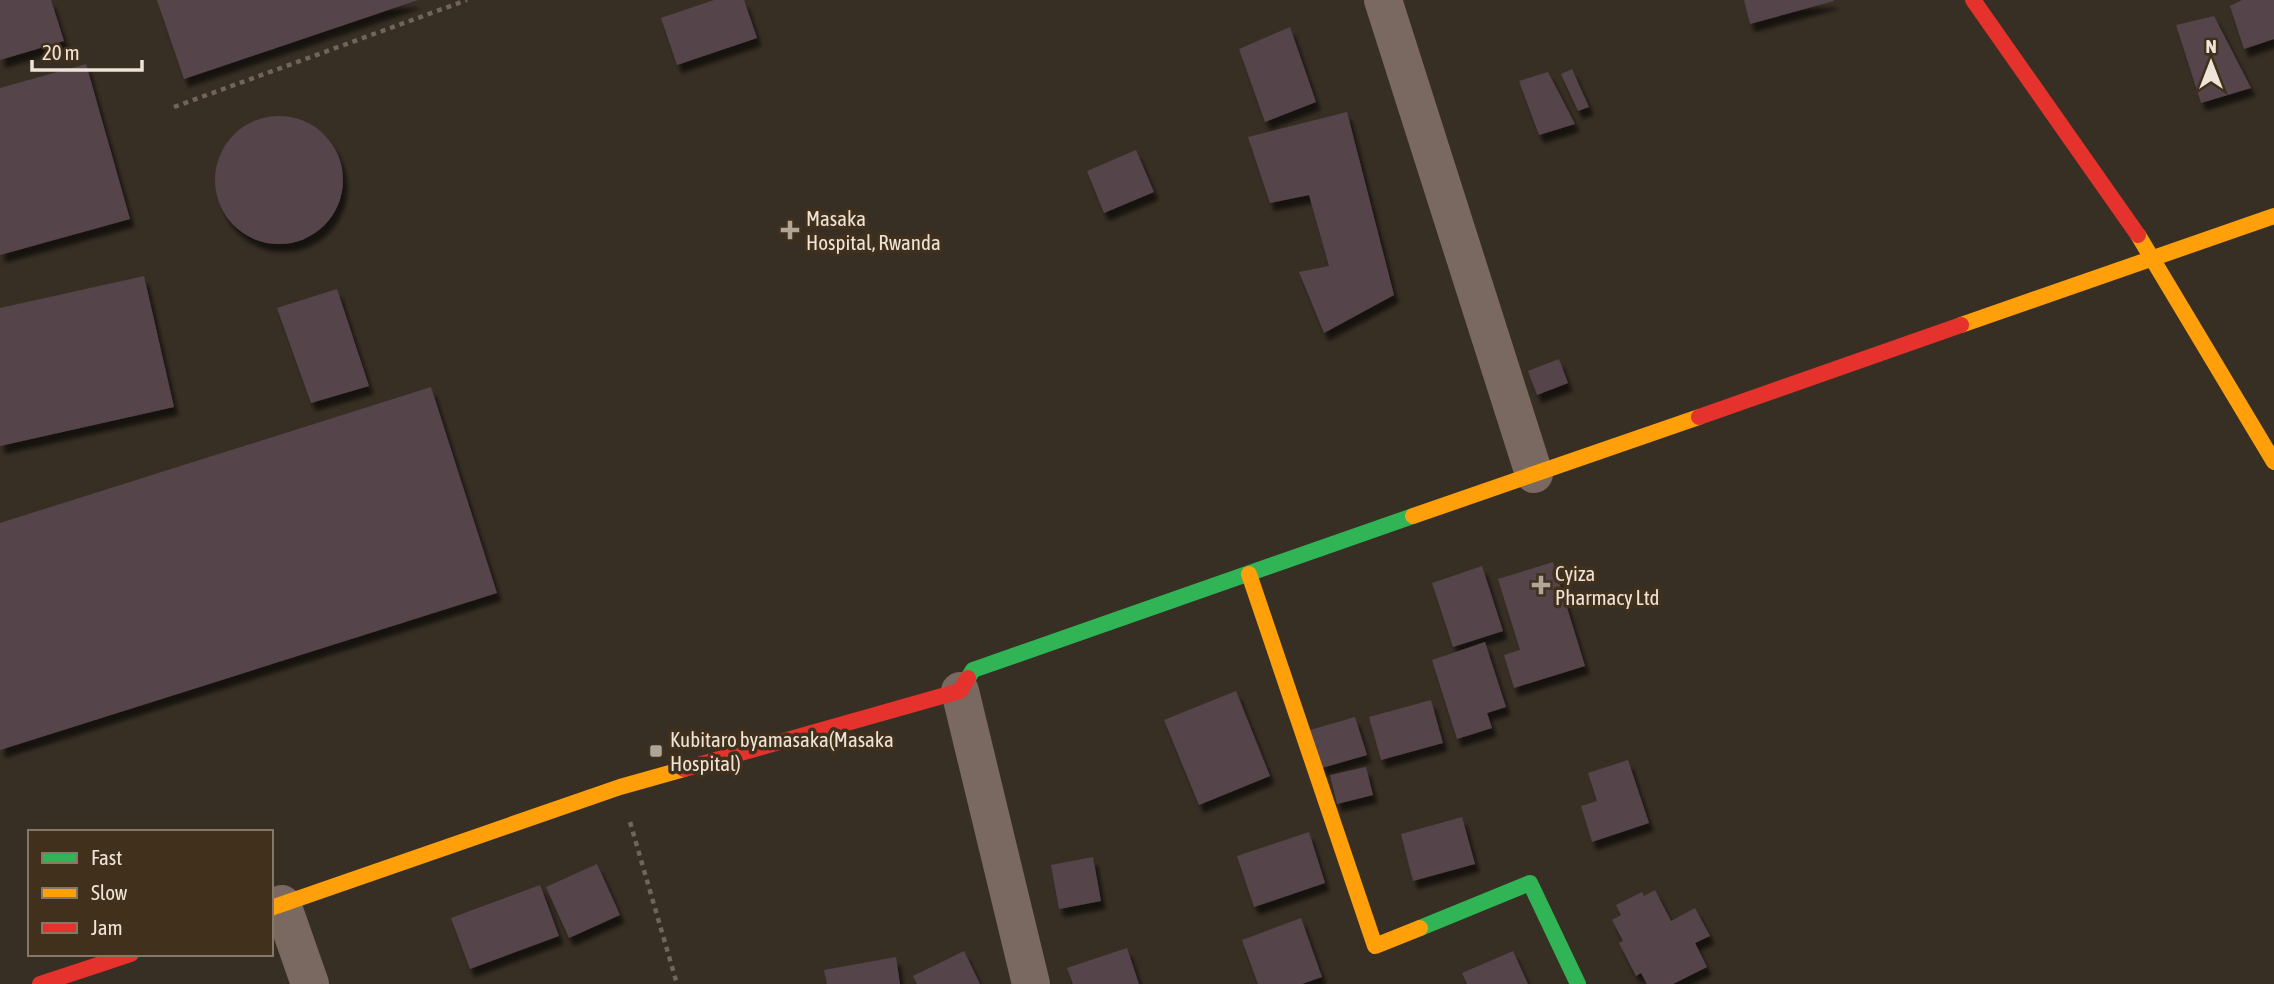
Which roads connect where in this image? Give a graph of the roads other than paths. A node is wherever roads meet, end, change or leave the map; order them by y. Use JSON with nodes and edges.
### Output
{"nodes":[{"id":1,"x":1383,"y":0,"type":"edge"},
{"id":2,"x":1973,"y":0,"type":"edge"},
{"id":3,"x":2274,"y":216,"type":"edge"},
{"id":4,"x":2153,"y":256,"type":"junction"},
{"id":5,"x":2274,"y":462,"type":"edge"},
{"id":6,"x":1534,"y":474,"type":"junction"},
{"id":7,"x":1249,"y":574,"type":"junction"},
{"id":8,"x":960,"y":691,"type":"junction"},
{"id":9,"x":276,"y":906,"type":"edge"},
{"id":10,"x":125,"y":956,"type":"edge"},
{"id":11,"x":40,"y":984,"type":"edge"},
{"id":12,"x":310,"y":984,"type":"edge"},
{"id":13,"x":1031,"y":984,"type":"edge"},
{"id":14,"x":1578,"y":984,"type":"edge"}],
"edges":[{"from":1,"to":6,"type":"street"},
{"from":2,"to":4,"type":"street"},
{"from":3,"to":4,"type":"street"},
{"from":4,"to":5,"type":"street"},
{"from":4,"to":6,"type":"street"},
{"from":6,"to":7,"type":"street"},
{"from":7,"to":8,"type":"street"},
{"from":7,"to":14,"type":"street"},
{"from":8,"to":9,"type":"street"},
{"from":8,"to":13,"type":"street"},
{"from":9,"to":12,"type":"street"},
{"from":10,"to":11,"type":"street"}]}
